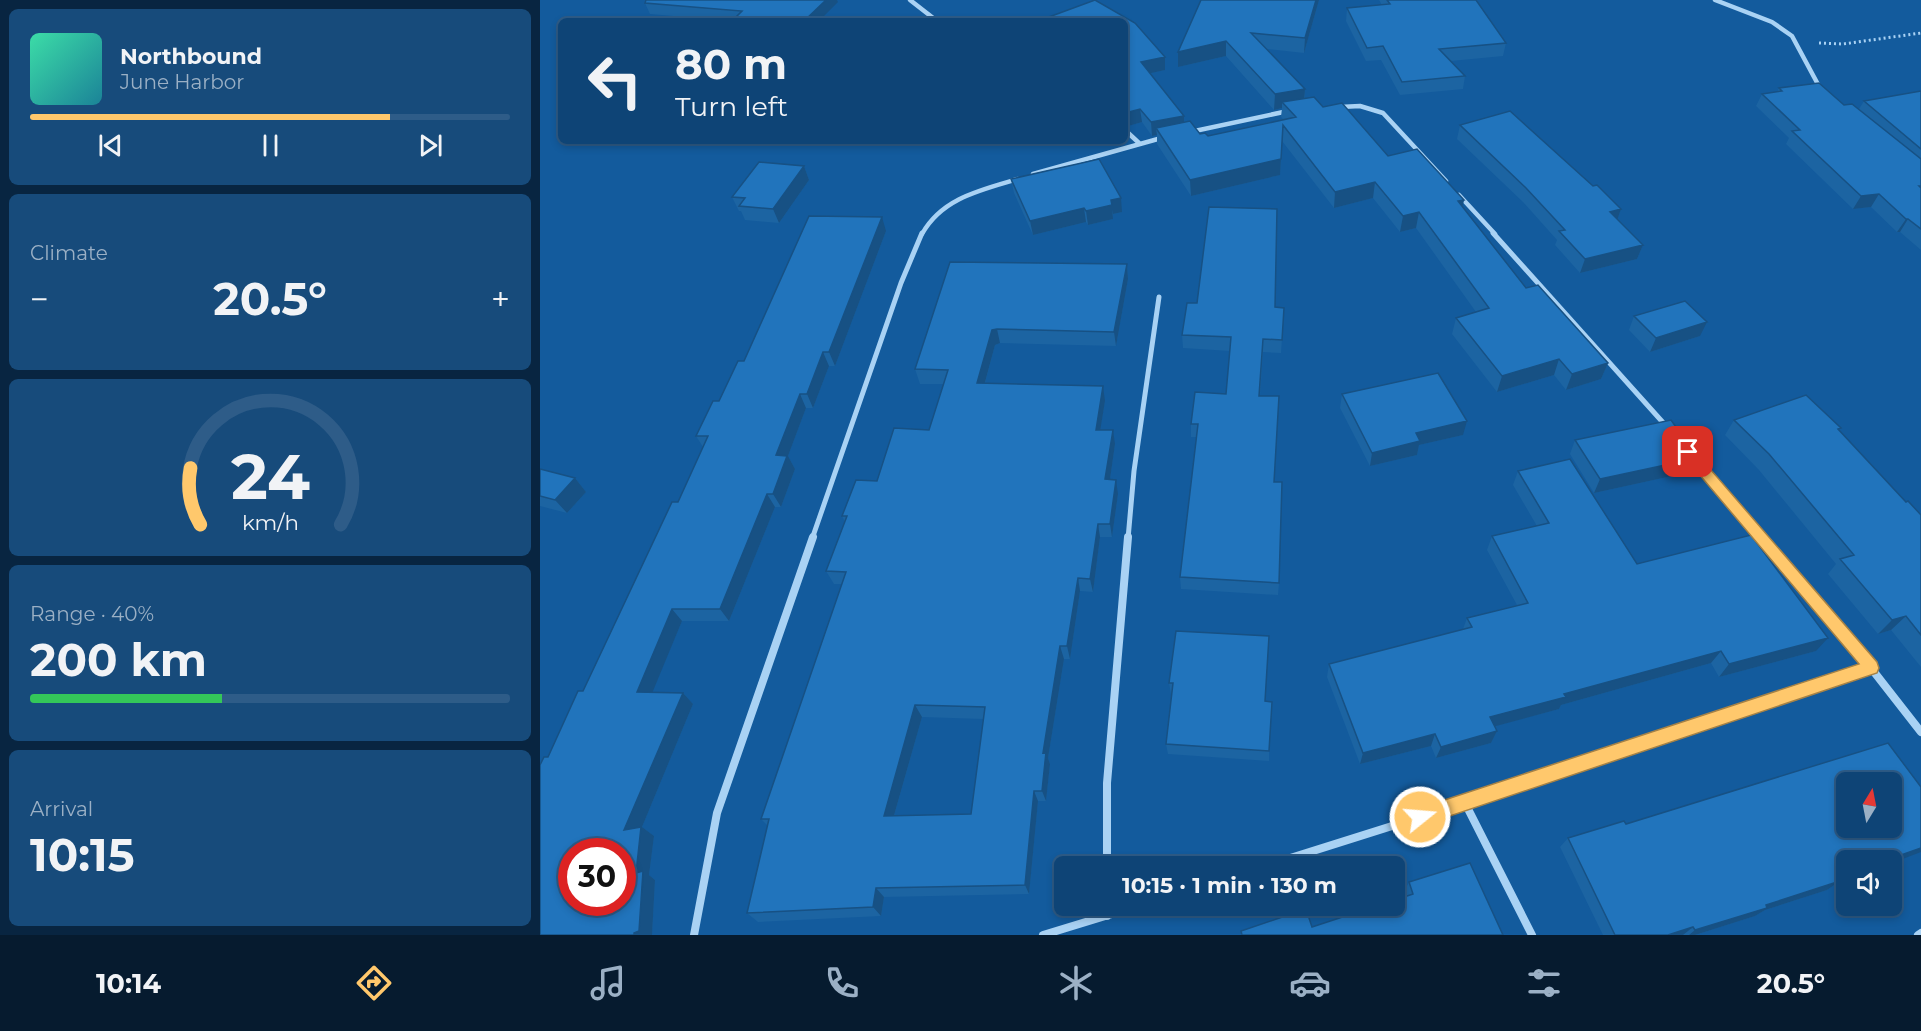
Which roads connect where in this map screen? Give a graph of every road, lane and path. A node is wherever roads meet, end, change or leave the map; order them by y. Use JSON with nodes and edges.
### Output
{"nodes":[{"id":1,"x":910,"y":0,"type":"edge"},
{"id":2,"x":1715,"y":0,"type":"edge"},
{"id":3,"x":933,"y":18,"type":"edge"},
{"id":4,"x":1921,"y":33,"type":"edge"},
{"id":5,"x":1792,"y":36,"type":"junction"},
{"id":6,"x":1829,"y":98,"type":"edge"},
{"id":7,"x":1330,"y":108,"type":"edge"},
{"id":8,"x":1299,"y":109,"type":"edge"},
{"id":9,"x":1128,"y":133,"type":"edge"},
{"id":10,"x":1185,"y":133,"type":"edge"},
{"id":11,"x":1173,"y":136,"type":"edge"},
{"id":12,"x":1139,"y":143,"type":"junction"},
{"id":13,"x":1159,"y":297,"type":"dead end"},
{"id":14,"x":1672,"y":434,"type":"edge"},
{"id":15,"x":1688,"y":452,"type":"edge"},
{"id":16,"x":1871,"y":668,"type":"junction"},
{"id":17,"x":1921,"y":732,"type":"edge"},
{"id":18,"x":1465,"y":803,"type":"junction"},
{"id":19,"x":1107,"y":856,"type":"edge"},
{"id":20,"x":1297,"y":856,"type":"edge"},
{"id":21,"x":1094,"y":916,"type":"edge"},
{"id":22,"x":694,"y":935,"type":"edge"},
{"id":23,"x":1043,"y":935,"type":"edge"},
{"id":24,"x":1532,"y":935,"type":"edge"}],
"edges":[{"from":1,"to":3,"type":"street"},
{"from":2,"to":5,"type":"street"},
{"from":4,"to":5,"type":"path"},
{"from":5,"to":6,"type":"street"},
{"from":7,"to":14,"type":"street"},
{"from":8,"to":10,"type":"street"},
{"from":9,"to":12,"type":"street"},
{"from":11,"to":12,"type":"street"},
{"from":12,"to":22,"type":"street"},
{"from":13,"to":19,"type":"street"},
{"from":15,"to":16,"type":"street"},
{"from":16,"to":17,"type":"street"},
{"from":16,"to":18,"type":"street"},
{"from":18,"to":20,"type":"street"},
{"from":18,"to":24,"type":"street"},
{"from":21,"to":23,"type":"street"}]}
